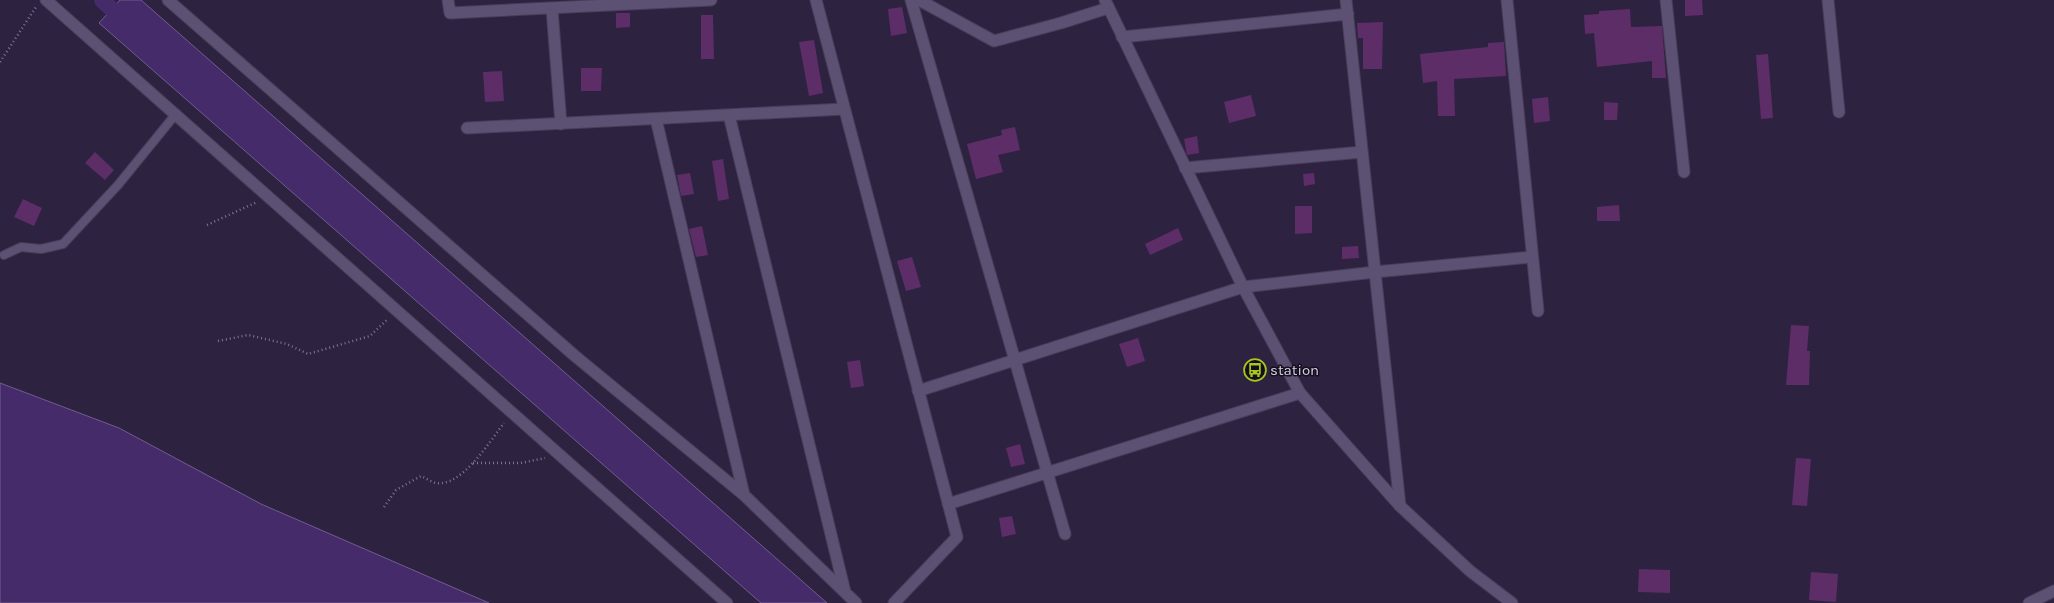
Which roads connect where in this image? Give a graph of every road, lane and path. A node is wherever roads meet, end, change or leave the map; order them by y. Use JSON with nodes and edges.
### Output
{"nodes":[{"id":1,"x":168,"y":0,"type":"edge"},
{"id":2,"x":448,"y":0,"type":"edge"},
{"id":3,"x":711,"y":0,"type":"edge"},
{"id":4,"x":816,"y":0,"type":"edge"},
{"id":5,"x":911,"y":0,"type":"edge"},
{"id":6,"x":919,"y":0,"type":"edge"},
{"id":7,"x":1346,"y":0,"type":"edge"},
{"id":8,"x":1506,"y":0,"type":"edge"},
{"id":9,"x":1666,"y":0,"type":"edge"},
{"id":10,"x":1828,"y":0,"type":"edge"},
{"id":11,"x":42,"y":3,"type":"edge"},
{"id":12,"x":1106,"y":4,"type":"edge"},
{"id":13,"x":552,"y":9,"type":"junction"},
{"id":14,"x":1348,"y":14,"type":"junction"},
{"id":15,"x":1122,"y":37,"type":"junction"},
{"id":16,"x":0,"y":62,"type":"edge"},
{"id":17,"x":844,"y":109,"type":"junction"},
{"id":18,"x":1839,"y":112,"type":"dead end"},
{"id":19,"x":175,"y":115,"type":"junction"},
{"id":20,"x":729,"y":115,"type":"junction"},
{"id":21,"x":656,"y":118,"type":"junction"},
{"id":22,"x":561,"y":124,"type":"junction"},
{"id":23,"x":467,"y":128,"type":"dead end"},
{"id":24,"x":1362,"y":152,"type":"junction"},
{"id":25,"x":1185,"y":168,"type":"junction"},
{"id":26,"x":1684,"y":172,"type":"dead end"},
{"id":27,"x":268,"y":197,"type":"junction"},
{"id":28,"x":207,"y":225,"type":"dead end"},
{"id":29,"x":4,"y":255,"type":"dead end"},
{"id":30,"x":1532,"y":257,"type":"junction"},
{"id":31,"x":1375,"y":272,"type":"junction"},
{"id":32,"x":1243,"y":287,"type":"junction"},
{"id":33,"x":397,"y":311,"type":"junction"},
{"id":34,"x":1538,"y":312,"type":"dead end"},
{"id":35,"x":218,"y":341,"type":"dead end"},
{"id":36,"x":1014,"y":359,"type":"junction"},
{"id":37,"x":918,"y":391,"type":"junction"},
{"id":38,"x":1300,"y":393,"type":"junction"},
{"id":39,"x":512,"y":413,"type":"junction"},
{"id":40,"x":560,"y":455,"type":"junction"},
{"id":41,"x":472,"y":463,"type":"junction"},
{"id":42,"x":1047,"y":473,"type":"junction"},
{"id":43,"x":744,"y":495,"type":"junction"},
{"id":44,"x":948,"y":504,"type":"junction"},
{"id":45,"x":1400,"y":506,"type":"junction"},
{"id":46,"x":384,"y":507,"type":"dead end"},
{"id":47,"x":1065,"y":534,"type":"dead end"},
{"id":48,"x":2054,"y":591,"type":"edge"},
{"id":49,"x":845,"y":592,"type":"junction"},
{"id":50,"x":727,"y":603,"type":"edge"},
{"id":51,"x":856,"y":603,"type":"edge"},
{"id":52,"x":894,"y":603,"type":"edge"},
{"id":53,"x":1512,"y":603,"type":"edge"},
{"id":54,"x":2029,"y":603,"type":"edge"}],
"edges":[{"from":1,"to":43,"type":"street"},
{"from":2,"to":13,"type":"street"},
{"from":3,"to":13,"type":"street"},
{"from":4,"to":17,"type":"street"},
{"from":5,"to":36,"type":"street"},
{"from":6,"to":12,"type":"street"},
{"from":7,"to":14,"type":"street"},
{"from":8,"to":30,"type":"street"},
{"from":9,"to":26,"type":"street"},
{"from":10,"to":18,"type":"street"},
{"from":11,"to":16,"type":"path"},
{"from":11,"to":19,"type":"street"},
{"from":12,"to":15,"type":"street"},
{"from":13,"to":22,"type":"street"},
{"from":14,"to":15,"type":"street"},
{"from":14,"to":24,"type":"street"},
{"from":15,"to":25,"type":"street"},
{"from":17,"to":20,"type":"street"},
{"from":17,"to":37,"type":"street"},
{"from":19,"to":27,"type":"street"},
{"from":19,"to":29,"type":"lane"},
{"from":20,"to":21,"type":"street"},
{"from":20,"to":49,"type":"street"},
{"from":21,"to":22,"type":"street"},
{"from":21,"to":43,"type":"street"},
{"from":22,"to":23,"type":"street"},
{"from":24,"to":25,"type":"street"},
{"from":24,"to":31,"type":"street"},
{"from":25,"to":32,"type":"street"},
{"from":27,"to":28,"type":"path"},
{"from":27,"to":33,"type":"street"},
{"from":30,"to":31,"type":"street"},
{"from":30,"to":34,"type":"street"},
{"from":31,"to":32,"type":"street"},
{"from":31,"to":45,"type":"street"},
{"from":32,"to":36,"type":"street"},
{"from":32,"to":38,"type":"street"},
{"from":33,"to":35,"type":"path"},
{"from":33,"to":39,"type":"street"},
{"from":36,"to":37,"type":"street"},
{"from":36,"to":42,"type":"street"},
{"from":37,"to":44,"type":"street"},
{"from":38,"to":42,"type":"street"},
{"from":38,"to":45,"type":"street"},
{"from":39,"to":40,"type":"street"},
{"from":39,"to":41,"type":"path"},
{"from":40,"to":41,"type":"path"},
{"from":40,"to":50,"type":"street"},
{"from":41,"to":46,"type":"path"},
{"from":42,"to":44,"type":"street"},
{"from":42,"to":47,"type":"street"},
{"from":43,"to":49,"type":"street"},
{"from":44,"to":52,"type":"street"},
{"from":45,"to":53,"type":"street"},
{"from":48,"to":54,"type":"street"},
{"from":49,"to":51,"type":"street"}]}
